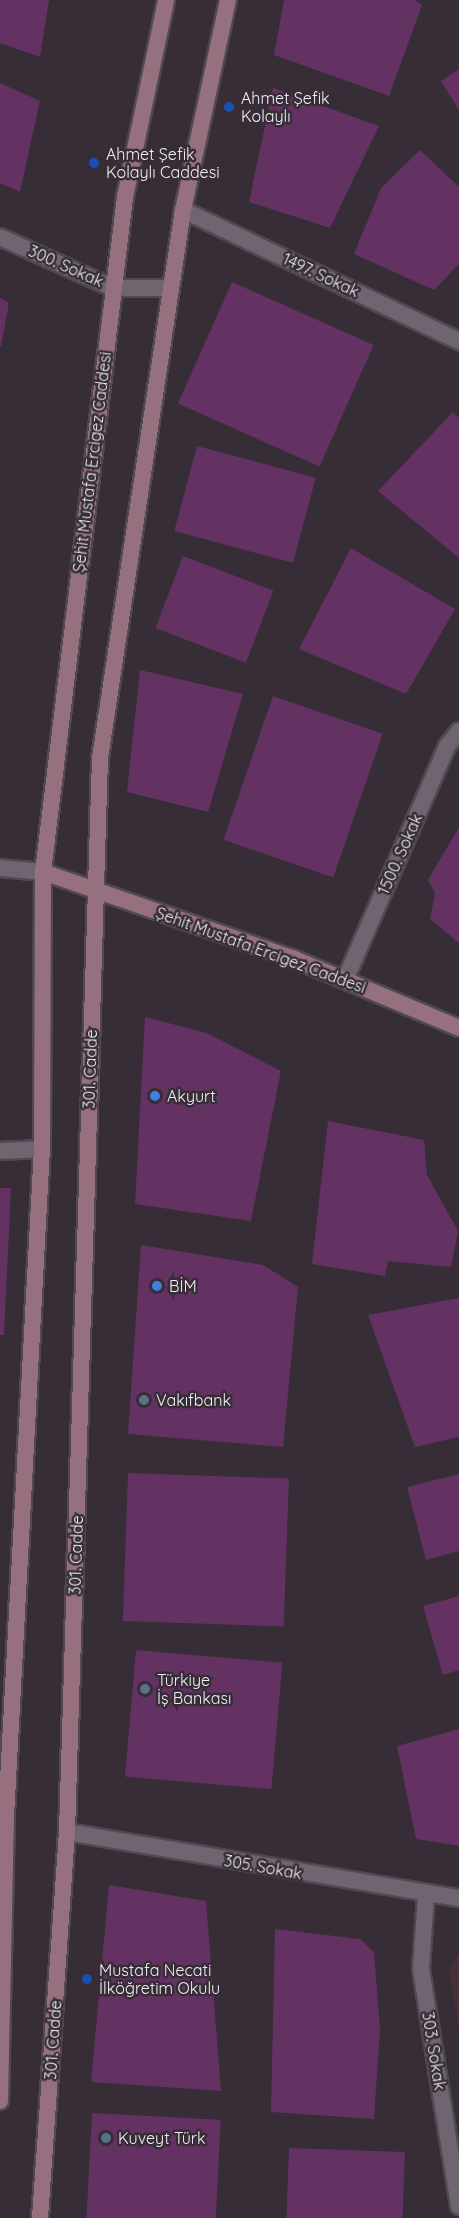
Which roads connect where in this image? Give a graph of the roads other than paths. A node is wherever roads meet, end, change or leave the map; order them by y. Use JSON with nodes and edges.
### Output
{"nodes":[{"id":1,"x":166,"y":0,"type":"edge"},
{"id":2,"x":228,"y":0,"type":"edge"},
{"id":3,"x":183,"y":210,"type":"junction"},
{"id":4,"x":0,"y":237,"type":"edge"},
{"id":5,"x":114,"y":288,"type":"junction"},
{"id":6,"x":170,"y":288,"type":"junction"},
{"id":7,"x":459,"y":340,"type":"edge"},
{"id":8,"x":459,"y":731,"type":"edge"},
{"id":9,"x":0,"y":868,"type":"edge"},
{"id":10,"x":43,"y":872,"type":"junction"},
{"id":11,"x":95,"y":890,"type":"junction"},
{"id":12,"x":345,"y":980,"type":"junction"},
{"id":13,"x":459,"y":1028,"type":"edge"},
{"id":14,"x":42,"y":1149,"type":"junction"},
{"id":15,"x":0,"y":1151,"type":"edge"},
{"id":16,"x":3,"y":1817,"type":"edge"},
{"id":17,"x":68,"y":1832,"type":"junction"},
{"id":18,"x":426,"y":1895,"type":"junction"},
{"id":19,"x":459,"y":1898,"type":"edge"},
{"id":20,"x":0,"y":2101,"type":"edge"},
{"id":21,"x":459,"y":2206,"type":"edge"},
{"id":22,"x":40,"y":2218,"type":"edge"}],
"edges":[{"from":1,"to":5,"type":"main road","name":"Şehit Mustafa Ercigez Caddesi"},
{"from":2,"to":3,"type":"main road"},
{"from":3,"to":6,"type":"main road"},
{"from":3,"to":7,"type":"street","name":"1497. Sokak"},
{"from":4,"to":5,"type":"street","name":"300. Sokak"},
{"from":5,"to":6,"type":"street","name":"300. Sokak"},
{"from":5,"to":10,"type":"main road","name":"Şehit Mustafa Ercigez Caddesi"},
{"from":6,"to":11,"type":"main road"},
{"from":8,"to":12,"type":"street","name":"1500. Sokak"},
{"from":9,"to":10,"type":"street"},
{"from":10,"to":11,"type":"main road","name":"Şehit Mustafa Ercigez Caddesi"},
{"from":10,"to":14,"type":"main road"},
{"from":11,"to":12,"type":"main road","name":"Şehit Mustafa Ercigez Caddesi"},
{"from":11,"to":17,"type":"main road","name":"301. Cadde"},
{"from":12,"to":13,"type":"main road","name":"Şehit Mustafa Ercigez Caddesi"},
{"from":14,"to":15,"type":"street"},
{"from":14,"to":16,"type":"main road"},
{"from":16,"to":20,"type":"main road"},
{"from":17,"to":18,"type":"street","name":"305. Sokak"},
{"from":17,"to":22,"type":"main road","name":"301. Cadde"},
{"from":18,"to":19,"type":"street","name":"305. Sokak"},
{"from":18,"to":21,"type":"street","name":"303. Sokak"}]}
